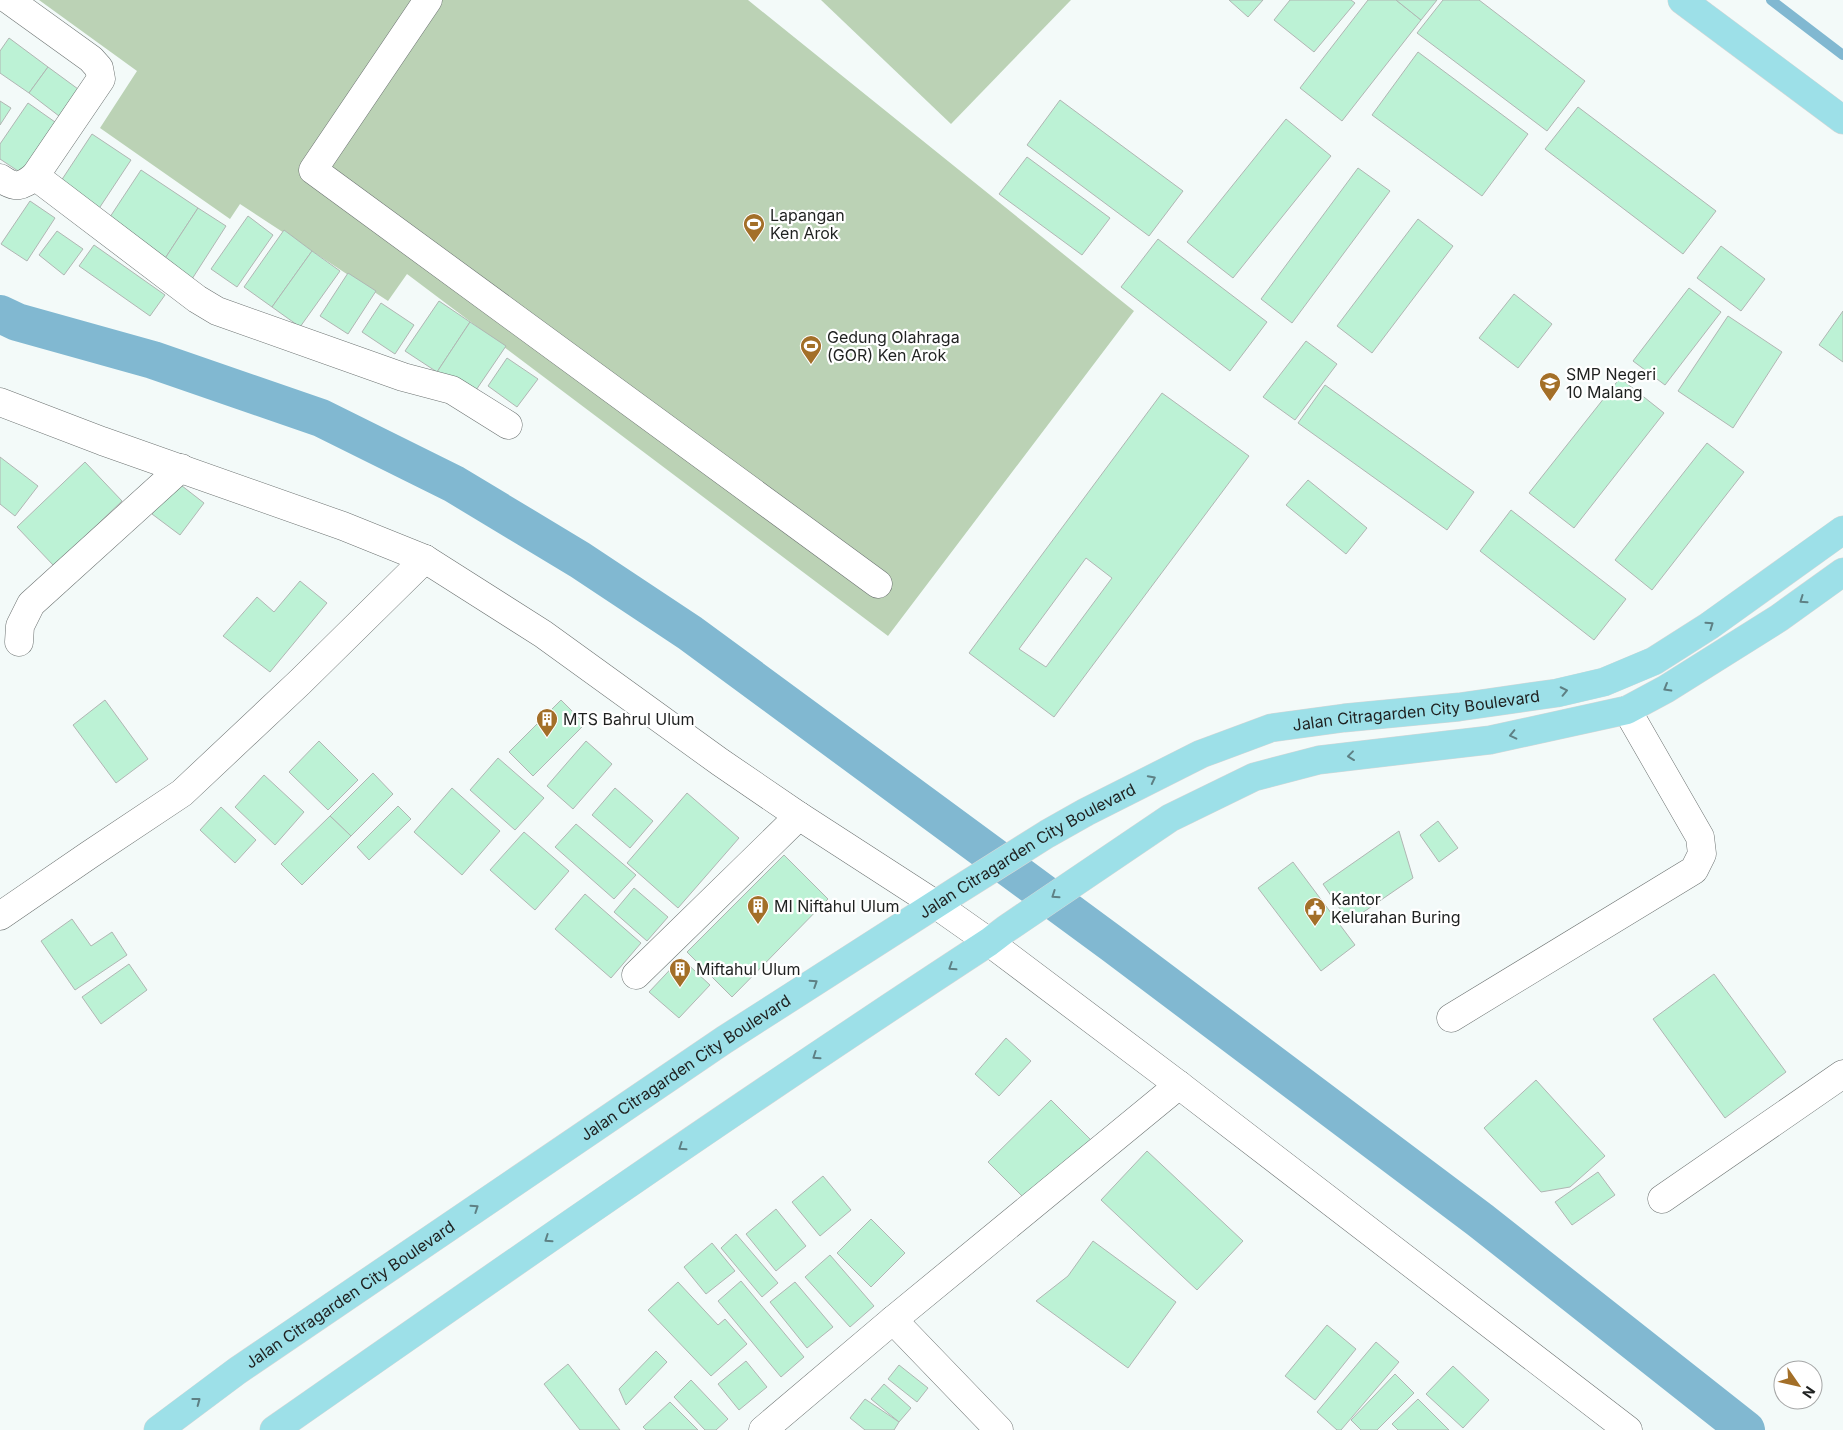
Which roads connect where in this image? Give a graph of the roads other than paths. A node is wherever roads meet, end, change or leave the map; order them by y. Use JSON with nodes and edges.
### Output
{"nodes":[{"id":1,"x":9,"y":0,"type":"edge"},
{"id":2,"x":428,"y":0,"type":"edge"},
{"id":3,"x":1682,"y":0,"type":"edge"},
{"id":4,"x":1843,"y":120,"type":"edge"},
{"id":5,"x":35,"y":176,"type":"junction"},
{"id":6,"x":0,"y":178,"type":"edge"},
{"id":7,"x":0,"y":402,"type":"edge"},
{"id":8,"x":508,"y":425,"type":"dead end"},
{"id":9,"x":181,"y":468,"type":"junction"},
{"id":10,"x":1843,"y":530,"type":"edge"},
{"id":11,"x":424,"y":560,"type":"junction"},
{"id":12,"x":1843,"y":572,"type":"edge"},
{"id":13,"x":878,"y":584,"type":"dead end"},
{"id":14,"x":19,"y":642,"type":"dead end"},
{"id":15,"x":1627,"y":710,"type":"junction"},
{"id":16,"x":799,"y":816,"type":"junction"},
{"id":17,"x":947,"y":897,"type":"junction"},
{"id":18,"x":0,"y":916,"type":"edge"},
{"id":19,"x":998,"y":936,"type":"junction"},
{"id":20,"x":636,"y":975,"type":"dead end"},
{"id":21,"x":1451,"y":1018,"type":"dead end"},
{"id":22,"x":1843,"y":1074,"type":"edge"},
{"id":23,"x":1179,"y":1085,"type":"junction"},
{"id":24,"x":1662,"y":1199,"type":"dead end"},
{"id":25,"x":893,"y":1320,"type":"junction"},
{"id":26,"x":1614,"y":1426,"type":"edge"},
{"id":27,"x":158,"y":1430,"type":"edge"},
{"id":28,"x":274,"y":1430,"type":"edge"},
{"id":29,"x":763,"y":1430,"type":"edge"},
{"id":30,"x":999,"y":1430,"type":"edge"}],
"edges":[{"from":1,"to":5,"type":"street"},
{"from":2,"to":13,"type":"street"},
{"from":3,"to":4,"type":"main road"},
{"from":5,"to":6,"type":"street"},
{"from":5,"to":8,"type":"street"},
{"from":7,"to":9,"type":"street"},
{"from":9,"to":11,"type":"street"},
{"from":9,"to":14,"type":"street"},
{"from":17,"to":10,"type":"main road","name":"Jalan Citragarden City Boulevard","one_way":true},
{"from":11,"to":16,"type":"street"},
{"from":11,"to":18,"type":"street"},
{"from":12,"to":15,"type":"main road","name":"Jalan Citragarden City Boulevard","one_way":true},
{"from":15,"to":19,"type":"main road","name":"Jalan Citragarden City Boulevard","one_way":true},
{"from":15,"to":21,"type":"street"},
{"from":16,"to":17,"type":"street"},
{"from":16,"to":20,"type":"street"},
{"from":17,"to":19,"type":"street"},
{"from":27,"to":17,"type":"main road","name":"Jalan Citragarden City Boulevard","one_way":true},
{"from":19,"to":23,"type":"street"},
{"from":19,"to":28,"type":"main road","name":"Jalan Citragarden City Boulevard","one_way":true},
{"from":22,"to":24,"type":"street"},
{"from":23,"to":25,"type":"street"},
{"from":23,"to":26,"type":"street"},
{"from":25,"to":29,"type":"street"},
{"from":25,"to":30,"type":"street"}]}
